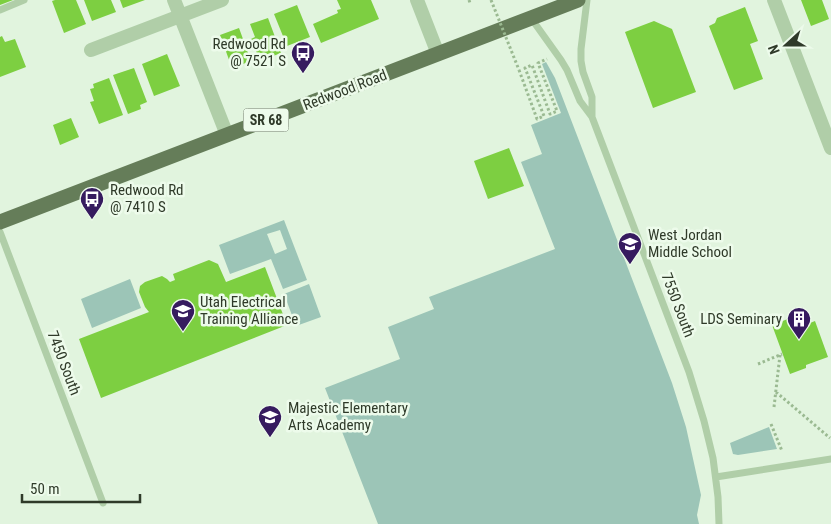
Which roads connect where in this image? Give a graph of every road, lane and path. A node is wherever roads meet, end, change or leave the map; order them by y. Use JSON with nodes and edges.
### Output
{"nodes":[{"id":1,"x":24,"y":0,"type":"edge"},
{"id":2,"x":174,"y":0,"type":"edge"},
{"id":3,"x":222,"y":0,"type":"edge"},
{"id":4,"x":417,"y":0,"type":"edge"},
{"id":5,"x":490,"y":0,"type":"edge"},
{"id":6,"x":578,"y":0,"type":"edge"},
{"id":7,"x":587,"y":0,"type":"edge"},
{"id":8,"x":774,"y":0,"type":"edge"},
{"id":9,"x":0,"y":10,"type":"edge"},
{"id":10,"x":180,"y":16,"type":"junction"},
{"id":11,"x":531,"y":18,"type":"junction"},
{"id":12,"x":91,"y":50,"type":"dead end"},
{"id":13,"x":438,"y":54,"type":"junction"},
{"id":14,"x":548,"y":59,"type":"dead end"},
{"id":15,"x":592,"y":116,"type":"junction"},
{"id":16,"x":226,"y":135,"type":"junction"},
{"id":17,"x":831,"y":148,"type":"edge"},
{"id":18,"x":0,"y":222,"type":"edge"},
{"id":19,"x":0,"y":232,"type":"edge"},
{"id":20,"x":758,"y":364,"type":"dead end"},
{"id":21,"x":776,"y":392,"type":"junction"},
{"id":22,"x":774,"y":407,"type":"dead end"},
{"id":23,"x":771,"y":424,"type":"dead end"},
{"id":24,"x":830,"y":438,"type":"edge"},
{"id":25,"x":782,"y":451,"type":"dead end"},
{"id":26,"x":831,"y":459,"type":"edge"},
{"id":27,"x":716,"y":477,"type":"junction"},
{"id":28,"x":102,"y":503,"type":"dead end"},
{"id":29,"x":719,"y":524,"type":"edge"}],
"edges":[{"from":1,"to":9,"type":"lane"},
{"from":2,"to":10,"type":"street"},
{"from":3,"to":10,"type":"street"},
{"from":4,"to":13,"type":"street"},
{"from":5,"to":14,"type":"path","bridge":true},
{"from":6,"to":11,"type":"main road","name":"Redwood Road","number":"SR 68"},
{"from":7,"to":15,"type":"lane","name":"7550 South"},
{"from":8,"to":17,"type":"street"},
{"from":10,"to":12,"type":"street"},
{"from":10,"to":16,"type":"street"},
{"from":11,"to":13,"type":"main road","name":"Redwood Road","number":"SR 68"},
{"from":11,"to":15,"type":"lane","name":"7550 South"},
{"from":13,"to":16,"type":"main road","name":"Redwood Road","number":"SR 68"},
{"from":15,"to":27,"type":"lane","name":"7550 South"},
{"from":16,"to":18,"type":"main road","name":"Redwood Road","number":"SR 68"},
{"from":19,"to":28,"type":"lane","name":"7450 South"},
{"from":20,"to":21,"type":"path"},
{"from":21,"to":22,"type":"path"},
{"from":21,"to":24,"type":"path"},
{"from":23,"to":25,"type":"path"},
{"from":26,"to":27,"type":"lane"},
{"from":27,"to":29,"type":"lane","name":"7550 South"}]}
